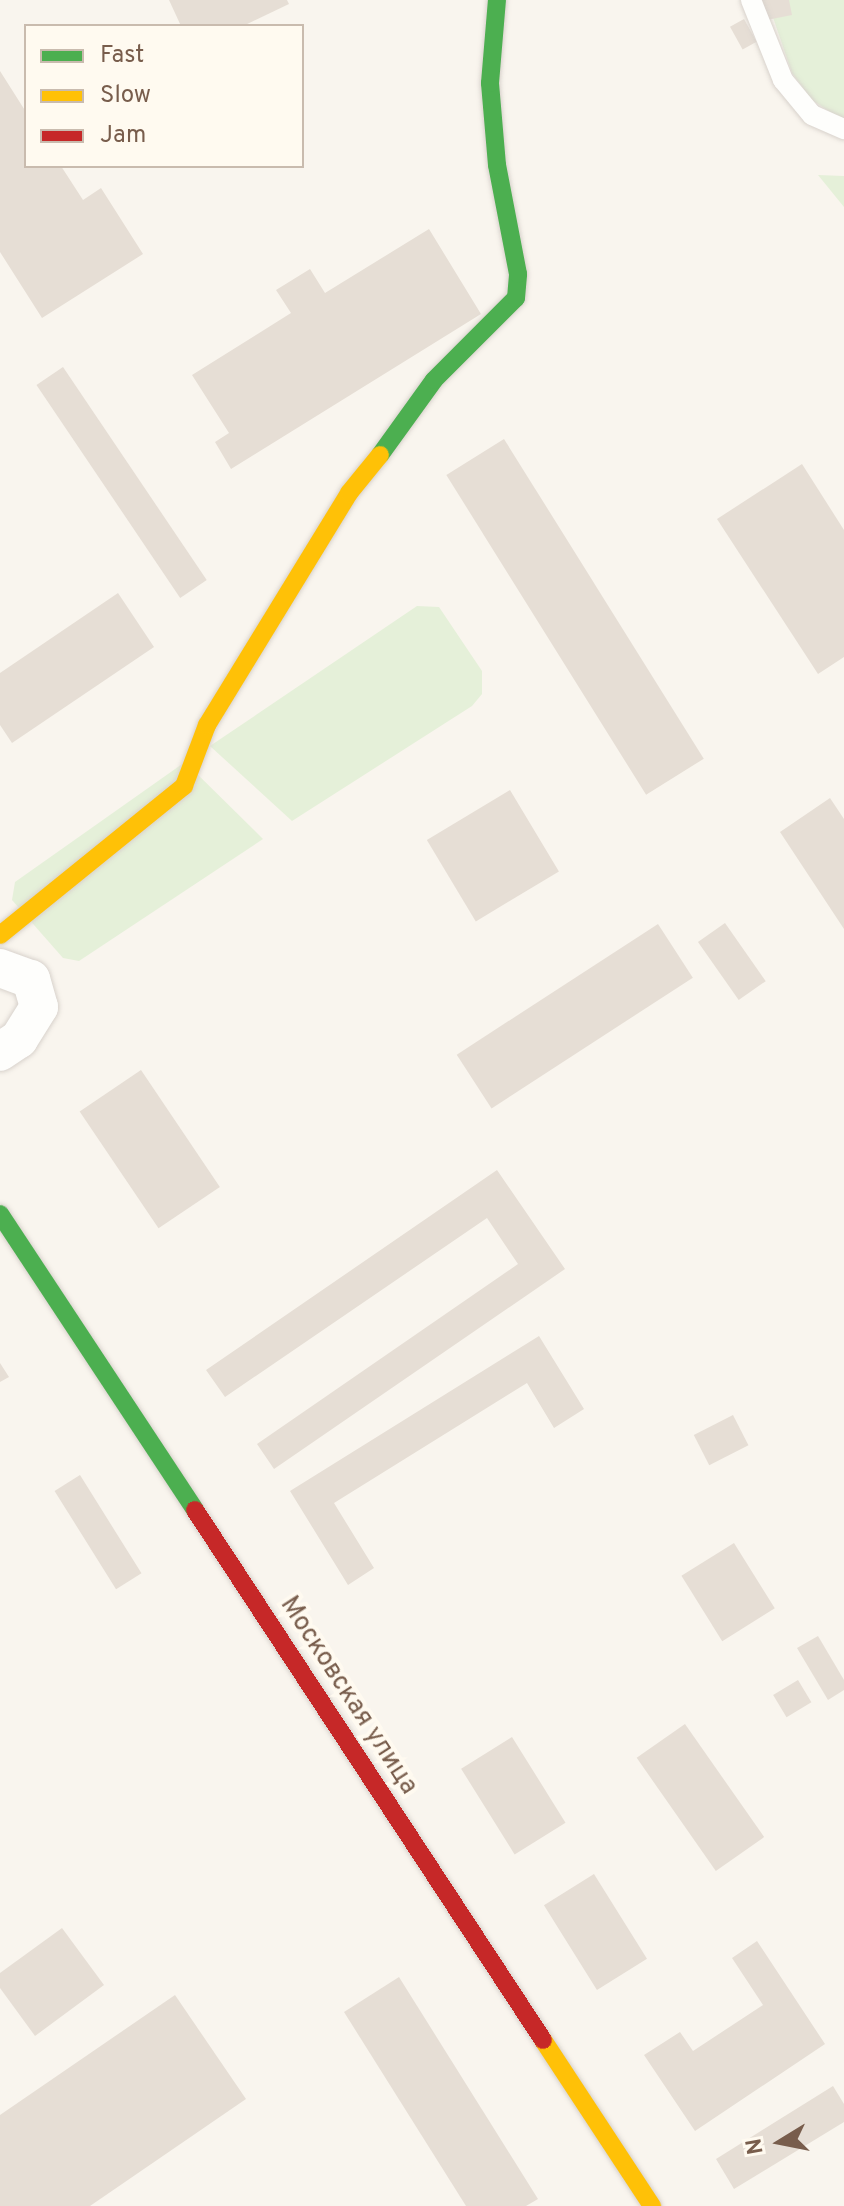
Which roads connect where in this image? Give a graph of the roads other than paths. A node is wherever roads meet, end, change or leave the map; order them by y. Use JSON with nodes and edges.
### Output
{"nodes":[{"id":1,"x":497,"y":0,"type":"edge"},
{"id":2,"x":751,"y":0,"type":"edge"},
{"id":3,"x":844,"y":129,"type":"edge"},
{"id":4,"x":0,"y":935,"type":"edge"},
{"id":5,"x":0,"y":968,"type":"edge"},
{"id":6,"x":0,"y":1052,"type":"edge"},
{"id":7,"x":0,"y":1214,"type":"edge"},
{"id":8,"x":652,"y":2206,"type":"edge"}],
"edges":[{"from":1,"to":4,"type":"street"},
{"from":2,"to":3,"type":"lane"},
{"from":5,"to":6,"type":"street"},
{"from":7,"to":8,"type":"street","name":"Московская улица"}]}
